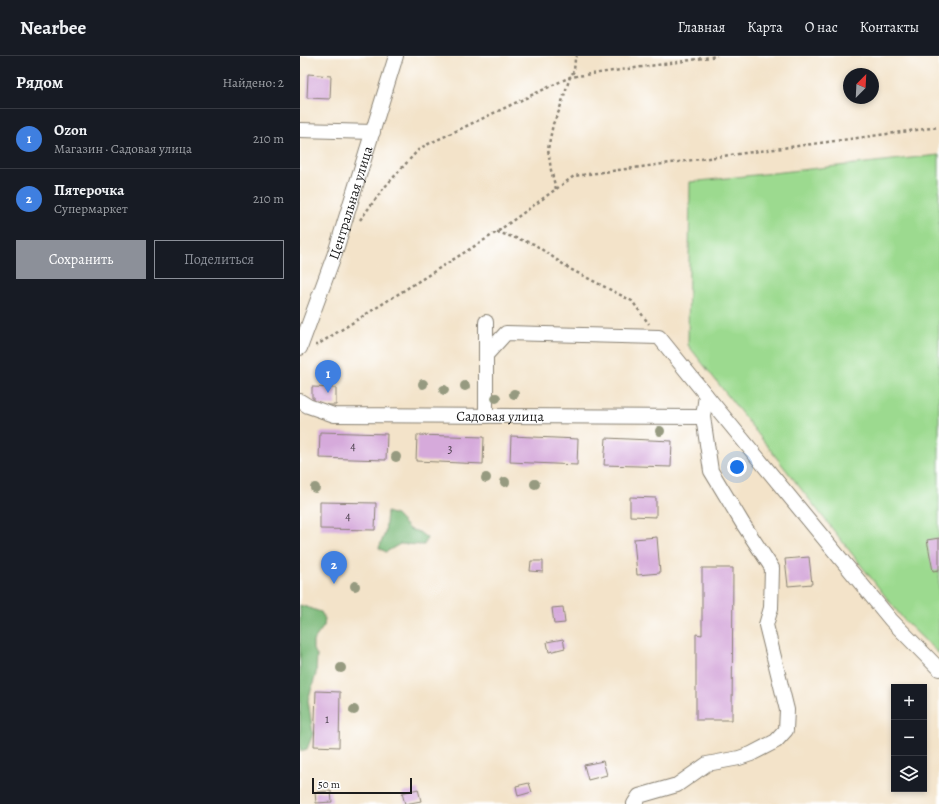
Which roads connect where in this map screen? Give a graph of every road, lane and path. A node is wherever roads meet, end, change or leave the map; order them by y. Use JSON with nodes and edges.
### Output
{"nodes":[{"id":1,"x":396,"y":56,"type":"edge"},
{"id":2,"x":577,"y":56,"type":"edge"},
{"id":3,"x":717,"y":56,"type":"edge"},
{"id":4,"x":570,"y":77,"type":"junction"},
{"id":5,"x":939,"y":127,"type":"edge"},
{"id":6,"x":300,"y":130,"type":"edge"},
{"id":7,"x":372,"y":132,"type":"junction"},
{"id":8,"x":556,"y":189,"type":"junction"},
{"id":9,"x":359,"y":221,"type":"dead end"},
{"id":10,"x":496,"y":232,"type":"junction"},
{"id":11,"x":486,"y":322,"type":"dead end"},
{"id":12,"x":659,"y":337,"type":"junction"},
{"id":13,"x":301,"y":345,"type":"edge"},
{"id":14,"x":486,"y":355,"type":"junction"},
{"id":15,"x":706,"y":395,"type":"junction"},
{"id":16,"x":300,"y":401,"type":"edge"},
{"id":17,"x":486,"y":416,"type":"junction"},
{"id":18,"x":703,"y":418,"type":"junction"},
{"id":19,"x":939,"y":669,"type":"edge"},
{"id":20,"x":634,"y":804,"type":"edge"}],
"edges":[{"from":1,"to":7,"type":"street","name":"Центральная улица"},
{"from":2,"to":4,"type":"path"},
{"from":3,"to":4,"type":"path"},
{"from":4,"to":8,"type":"path"},
{"from":4,"to":9,"type":"path"},
{"from":5,"to":8,"type":"path"},
{"from":6,"to":7,"type":"street"},
{"from":7,"to":13,"type":"street","name":"Центральная улица"},
{"from":8,"to":10,"type":"path"},
{"from":10,"to":12,"type":"path"},
{"from":10,"to":13,"type":"path"},
{"from":11,"to":14,"type":"street"},
{"from":12,"to":14,"type":"street"},
{"from":12,"to":15,"type":"street"},
{"from":14,"to":17,"type":"street"},
{"from":15,"to":18,"type":"street"},
{"from":15,"to":19,"type":"street"},
{"from":16,"to":17,"type":"street","name":"Садовая улица"},
{"from":17,"to":18,"type":"street","name":"Садовая улица"},
{"from":18,"to":20,"type":"street"}]}
